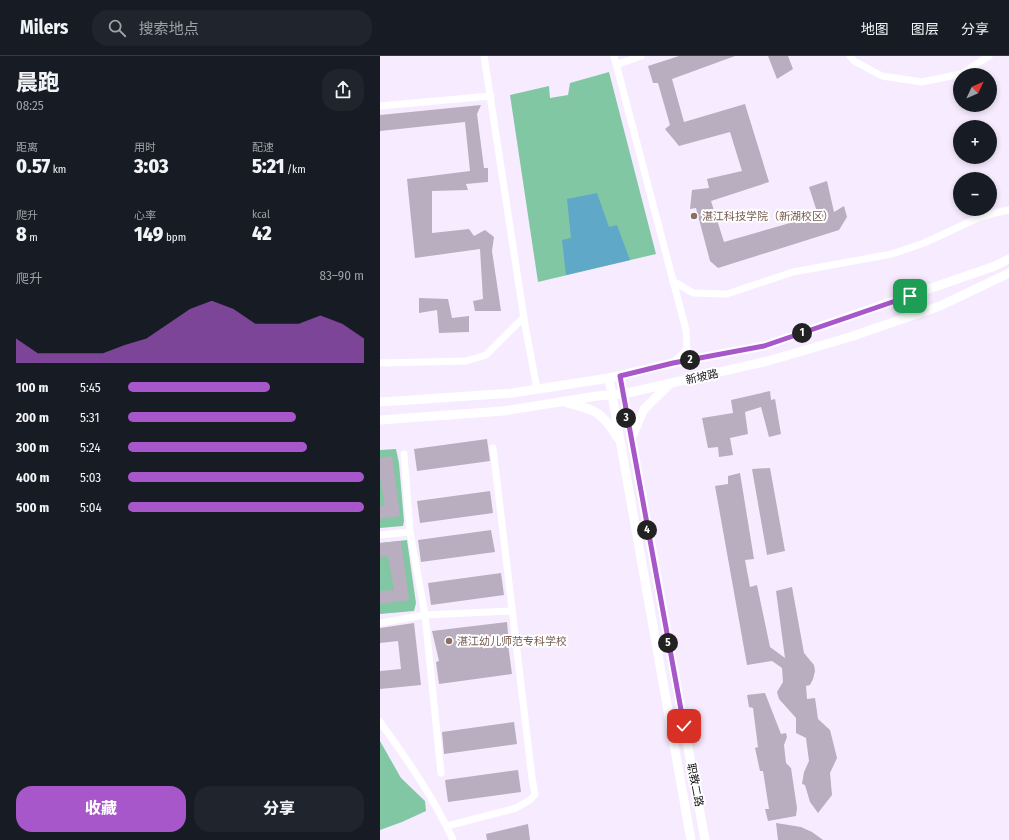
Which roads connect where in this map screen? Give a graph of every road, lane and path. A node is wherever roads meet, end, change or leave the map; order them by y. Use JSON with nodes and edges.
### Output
{"nodes":[{"id":1,"x":484,"y":56,"type":"edge"},
{"id":2,"x":614,"y":56,"type":"edge"},
{"id":3,"x":641,"y":56,"type":"edge"},
{"id":4,"x":850,"y":56,"type":"edge"},
{"id":5,"x":989,"y":56,"type":"edge"},
{"id":6,"x":616,"y":65,"type":"junction"},
{"id":7,"x":491,"y":96,"type":"junction"},
{"id":8,"x":380,"y":106,"type":"edge"},
{"id":9,"x":1009,"y":210,"type":"edge"},
{"id":10,"x":1009,"y":259,"type":"edge"},
{"id":11,"x":1009,"y":273,"type":"edge"},
{"id":12,"x":673,"y":280,"type":"junction"},
{"id":13,"x":524,"y":317,"type":"junction"},
{"id":14,"x":380,"y":363,"type":"edge"},
{"id":15,"x":673,"y":363,"type":"junction"},
{"id":16,"x":620,"y":376,"type":"junction"},
{"id":17,"x":609,"y":378,"type":"junction"},
{"id":18,"x":671,"y":384,"type":"junction"},
{"id":19,"x":537,"y":389,"type":"junction"},
{"id":20,"x":623,"y":394,"type":"junction"},
{"id":21,"x":612,"y":395,"type":"junction"},
{"id":22,"x":380,"y":402,"type":"edge"},
{"id":23,"x":564,"y":402,"type":"junction"},
{"id":24,"x":380,"y":420,"type":"edge"},
{"id":25,"x":631,"y":440,"type":"junction"},
{"id":26,"x":621,"y":442,"type":"junction"},
{"id":27,"x":493,"y":448,"type":"dead end"},
{"id":28,"x":404,"y":454,"type":"dead end"},
{"id":29,"x":410,"y":532,"type":"junction"},
{"id":30,"x":380,"y":535,"type":"edge"},
{"id":31,"x":512,"y":611,"type":"junction"},
{"id":32,"x":425,"y":615,"type":"junction"},
{"id":33,"x":380,"y":623,"type":"edge"},
{"id":34,"x":380,"y":722,"type":"edge"},
{"id":35,"x":441,"y":773,"type":"dead end"},
{"id":36,"x":447,"y":826,"type":"junction"},
{"id":37,"x":453,"y":840,"type":"edge"},
{"id":38,"x":692,"y":840,"type":"edge"},
{"id":39,"x":705,"y":840,"type":"edge"}],
"edges":[{"from":1,"to":7,"type":"street"},
{"from":2,"to":6,"type":"street"},
{"from":3,"to":6,"type":"street"},
{"from":4,"to":5,"type":"street"},
{"from":6,"to":12,"type":"street"},
{"from":7,"to":8,"type":"street"},
{"from":7,"to":13,"type":"street"},
{"from":9,"to":12,"type":"street"},
{"from":10,"to":15,"type":"street","name":"新坡路"},
{"from":11,"to":18,"type":"street","name":"新坡路"},
{"from":12,"to":15,"type":"street"},
{"from":13,"to":14,"type":"street"},
{"from":13,"to":19,"type":"street"},
{"from":15,"to":16,"type":"street","name":"新坡路"},
{"from":16,"to":17,"type":"street"},
{"from":16,"to":20,"type":"street","name":"职教二路"},
{"from":17,"to":19,"type":"street"},
{"from":17,"to":21,"type":"street","name":"职教二路"},
{"from":18,"to":20,"type":"street","name":"新坡路"},
{"from":18,"to":25,"type":"street"},
{"from":19,"to":22,"type":"street"},
{"from":20,"to":21,"type":"street","name":"新坡路"},
{"from":20,"to":25,"type":"street","name":"职教二路"},
{"from":21,"to":23,"type":"street","name":"新坡路"},
{"from":21,"to":26,"type":"street","name":"职教二路"},
{"from":23,"to":24,"type":"street","name":"新坡路"},
{"from":23,"to":26,"type":"street"},
{"from":25,"to":39,"type":"street","name":"职教二路"},
{"from":26,"to":38,"type":"street","name":"职教二路"},
{"from":27,"to":31,"type":"street"},
{"from":28,"to":29,"type":"street"},
{"from":29,"to":30,"type":"street"},
{"from":29,"to":32,"type":"street"},
{"from":31,"to":32,"type":"street"},
{"from":31,"to":36,"type":"street"},
{"from":32,"to":33,"type":"street"},
{"from":32,"to":35,"type":"street"},
{"from":34,"to":36,"type":"street"},
{"from":36,"to":37,"type":"street"}]}
